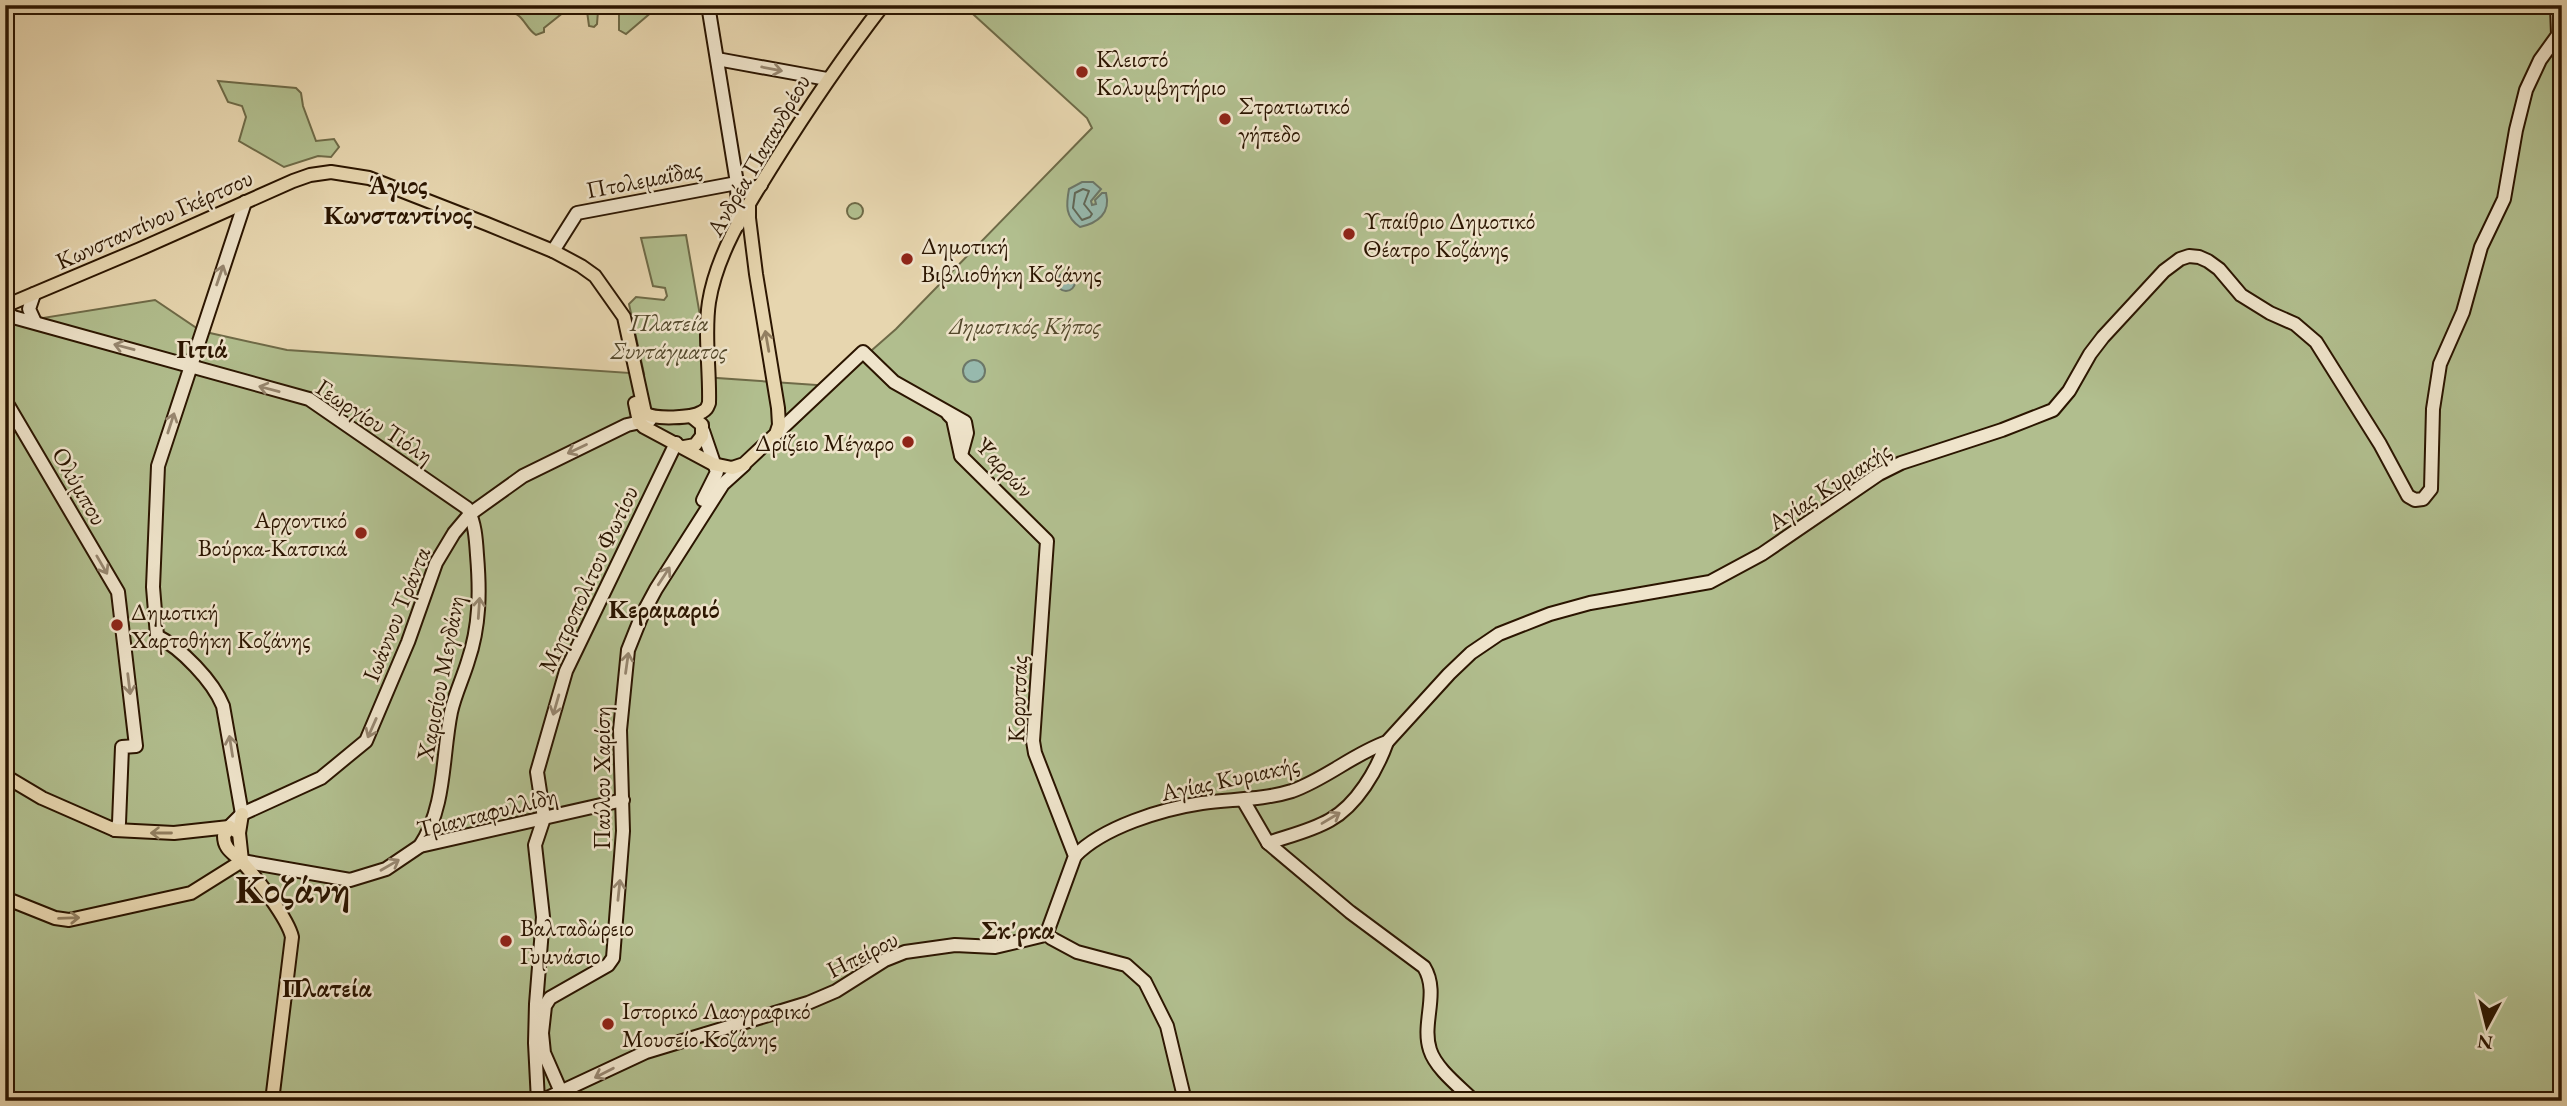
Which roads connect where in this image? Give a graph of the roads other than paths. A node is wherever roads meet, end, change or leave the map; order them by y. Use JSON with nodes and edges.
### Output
{"nodes":[{"id":1,"x":708,"y":5,"type":"edge"},
{"id":2,"x":883,"y":5,"type":"edge"},
{"id":3,"x":2557,"y":5,"type":"edge"},
{"id":4,"x":717,"y":59,"type":"junction"},
{"id":5,"x":827,"y":79,"type":"junction"},
{"id":6,"x":737,"y":183,"type":"junction"},
{"id":7,"x":761,"y":185,"type":"junction"},
{"id":8,"x":245,"y":202,"type":"junction"},
{"id":9,"x":231,"y":209,"type":"junction"},
{"id":10,"x":239,"y":220,"type":"junction"},
{"id":11,"x":741,"y":220,"type":"junction"},
{"id":12,"x":746,"y":236,"type":"junction"},
{"id":13,"x":553,"y":251,"type":"junction"},
{"id":14,"x":574,"y":262,"type":"junction"},
{"id":15,"x":756,"y":274,"type":"junction"},
{"id":16,"x":34,"y":295,"type":"junction"},
{"id":17,"x":5,"y":308,"type":"edge"},
{"id":18,"x":35,"y":322,"type":"junction"},
{"id":19,"x":190,"y":365,"type":"junction"},
{"id":20,"x":5,"y":400,"type":"edge"},
{"id":21,"x":778,"y":408,"type":"junction"},
{"id":22,"x":948,"y":414,"type":"junction"},
{"id":23,"x":686,"y":416,"type":"junction"},
{"id":24,"x":797,"y":416,"type":"junction"},
{"id":25,"x":657,"y":418,"type":"junction"},
{"id":26,"x":639,"y":422,"type":"junction"},
{"id":27,"x":703,"y":430,"type":"junction"},
{"id":28,"x":776,"y":434,"type":"junction"},
{"id":29,"x":680,"y":445,"type":"junction"},
{"id":30,"x":961,"y":456,"type":"junction"},
{"id":31,"x":744,"y":464,"type":"junction"},
{"id":32,"x":717,"y":465,"type":"junction"},
{"id":33,"x":470,"y":514,"type":"junction"},
{"id":34,"x":687,"y":539,"type":"junction"},
{"id":35,"x":1047,"y":541,"type":"joint"},
{"id":36,"x":1382,"y":748,"type":"junction"},
{"id":37,"x":5,"y":776,"type":"edge"},
{"id":38,"x":623,"y":800,"type":"junction"},
{"id":39,"x":1243,"y":800,"type":"junction"},
{"id":40,"x":242,"y":814,"type":"junction"},
{"id":41,"x":544,"y":818,"type":"junction"},
{"id":42,"x":523,"y":823,"type":"junction"},
{"id":43,"x":115,"y":830,"type":"junction"},
{"id":44,"x":234,"y":830,"type":"junction"},
{"id":45,"x":536,"y":837,"type":"junction"},
{"id":46,"x":1268,"y":843,"type":"junction"},
{"id":47,"x":421,"y":846,"type":"junction"},
{"id":48,"x":1075,"y":856,"type":"junction"},
{"id":49,"x":242,"y":861,"type":"junction"},
{"id":50,"x":278,"y":867,"type":"junction"},
{"id":51,"x":267,"y":896,"type":"junction"},
{"id":52,"x":5,"y":898,"type":"edge"},
{"id":53,"x":1047,"y":935,"type":"junction"},
{"id":54,"x":536,"y":992,"type":"junction"},
{"id":55,"x":550,"y":998,"type":"junction"},
{"id":56,"x":563,"y":1096,"type":"edge"},
{"id":57,"x":272,"y":1101,"type":"edge"},
{"id":58,"x":540,"y":1101,"type":"edge"},
{"id":59,"x":1185,"y":1101,"type":"edge"},
{"id":60,"x":1474,"y":1101,"type":"edge"}],
"edges":[{"from":1,"to":4,"type":"street"},
{"from":2,"to":5,"type":"main road","name":"Ανδρέα Παπανδρέου"},
{"from":3,"to":36,"type":"street","name":"Αγίας Κυριακής"},
{"from":4,"to":5,"type":"street","one_way":true},
{"from":4,"to":6,"type":"street"},
{"from":5,"to":7,"type":"main road","name":"Ανδρέα Παπανδρέου"},
{"from":6,"to":7,"type":"street","name":"Πτολεμαΐδας"},
{"from":6,"to":11,"type":"street"},
{"from":6,"to":13,"type":"street","name":"Πτολεμαΐδας"},
{"from":7,"to":11,"type":"main road","name":"Ανδρέα Παπανδρέου"},
{"from":8,"to":9,"type":"main road","name":"Κωνσταντίνου Γκέρτσου"},
{"from":8,"to":10,"type":"street"},
{"from":8,"to":13,"type":"main road","name":"Κωνσταντίνου Γκέρτσου"},
{"from":9,"to":10,"type":"street"},
{"from":9,"to":16,"type":"main road","name":"Κωνσταντίνου Γκέρτσου"},
{"from":19,"to":10,"type":"street","one_way":true},
{"from":11,"to":12,"type":"main road"},
{"from":11,"to":12,"type":"main road"},
{"from":11,"to":15,"type":"main road"},
{"from":11,"to":23,"type":"main road","name":"Ανδρέα Παπανδρέου"},
{"from":12,"to":15,"type":"main road"},
{"from":13,"to":14,"type":"main road"},
{"from":14,"to":25,"type":"main road"},
{"from":14,"to":26,"type":"main road"},
{"from":21,"to":15,"type":"main road","one_way":true},
{"from":16,"to":17,"type":"main road","name":"Κωνσταντίνου Γκέρτσου"},
{"from":16,"to":18,"type":"street"},
{"from":17,"to":18,"type":"street","name":"Γεωργίου Τιόλη"},
{"from":19,"to":18,"type":"street","name":"Γεωργίου Τιόλη","one_way":true},
{"from":33,"to":19,"type":"street","name":"Γεωργίου Τιόλη","one_way":true},
{"from":40,"to":19,"type":"street","one_way":true},
{"from":20,"to":43,"type":"street","name":"Ολύμπου","one_way":true},
{"from":21,"to":24,"type":"street"},
{"from":21,"to":28,"type":"main road"},
{"from":22,"to":24,"type":"street","name":"Ψαρρών"},
{"from":22,"to":30,"type":"street","name":"Ψαρρών"},
{"from":22,"to":30,"type":"street","name":"Ψαρρών"},
{"from":23,"to":25,"type":"main road"},
{"from":23,"to":27,"type":"main road"},
{"from":23,"to":29,"type":"main road"},
{"from":24,"to":28,"type":"street"},
{"from":25,"to":26,"type":"street","name":"Ιωάννου Τράντα"},
{"from":26,"to":29,"type":"main road"},
{"from":26,"to":33,"type":"street","name":"Ιωάννου Τράντα","one_way":true},
{"from":27,"to":29,"type":"main road"},
{"from":27,"to":32,"type":"street"},
{"from":28,"to":31,"type":"main road"},
{"from":29,"to":32,"type":"main road"},
{"from":29,"to":41,"type":"street","name":"Μητροπολίτου Φωτίου","one_way":true},
{"from":30,"to":35,"type":"street","name":"Ψαρρών"},
{"from":31,"to":32,"type":"main road"},
{"from":31,"to":34,"type":"street","name":"Παύλου Χαρίση"},
{"from":32,"to":34,"type":"street","name":"Παύλου Χαρίση"},
{"from":33,"to":40,"type":"street","name":"Ιωάννου Τράντα","one_way":true},
{"from":47,"to":33,"type":"street","name":"Χαρισίου Μεγδάνη","one_way":true},
{"from":38,"to":34,"type":"street","name":"Παύλου Χαρίση","one_way":true},
{"from":35,"to":48,"type":"street","name":"Κορυτσάς"},
{"from":36,"to":39,"type":"street","name":"Αγίας Κυριακής"},
{"from":46,"to":36,"type":"street","one_way":true},
{"from":37,"to":43,"type":"main road"},
{"from":38,"to":41,"type":"street","name":"Τριανταφυλλίδη"},
{"from":55,"to":38,"type":"street","name":"Παύλου Χαρίση","one_way":true},
{"from":39,"to":46,"type":"street"},
{"from":39,"to":48,"type":"street","name":"Αγίας Κυριακής"},
{"from":40,"to":44,"type":"main road"},
{"from":41,"to":42,"type":"street","name":"Τριανταφυλλίδη"},
{"from":41,"to":45,"type":"street"},
{"from":42,"to":45,"type":"street"},
{"from":42,"to":47,"type":"street","name":"Τριανταφυλλίδη"},
{"from":44,"to":43,"type":"main road","one_way":true},
{"from":44,"to":49,"type":"main road"},
{"from":45,"to":54,"type":"street"},
{"from":46,"to":60,"type":"street"},
{"from":50,"to":47,"type":"street","name":"Τριανταφυλλίδη","one_way":true},
{"from":48,"to":53,"type":"street"},
{"from":49,"to":50,"type":"street","name":"Τριανταφυλλίδη"},
{"from":49,"to":51,"type":"main road"},
{"from":52,"to":49,"type":"main road","one_way":true},
{"from":50,"to":51,"type":"street"},
{"from":51,"to":57,"type":"main road"},
{"from":53,"to":56,"type":"street","name":"Ηπείρου","one_way":true},
{"from":53,"to":59,"type":"street"},
{"from":54,"to":55,"type":"street"},
{"from":54,"to":58,"type":"street"},
{"from":55,"to":56,"type":"street"},
{"from":56,"to":58,"type":"street","name":"Ηπείρου"}]}
